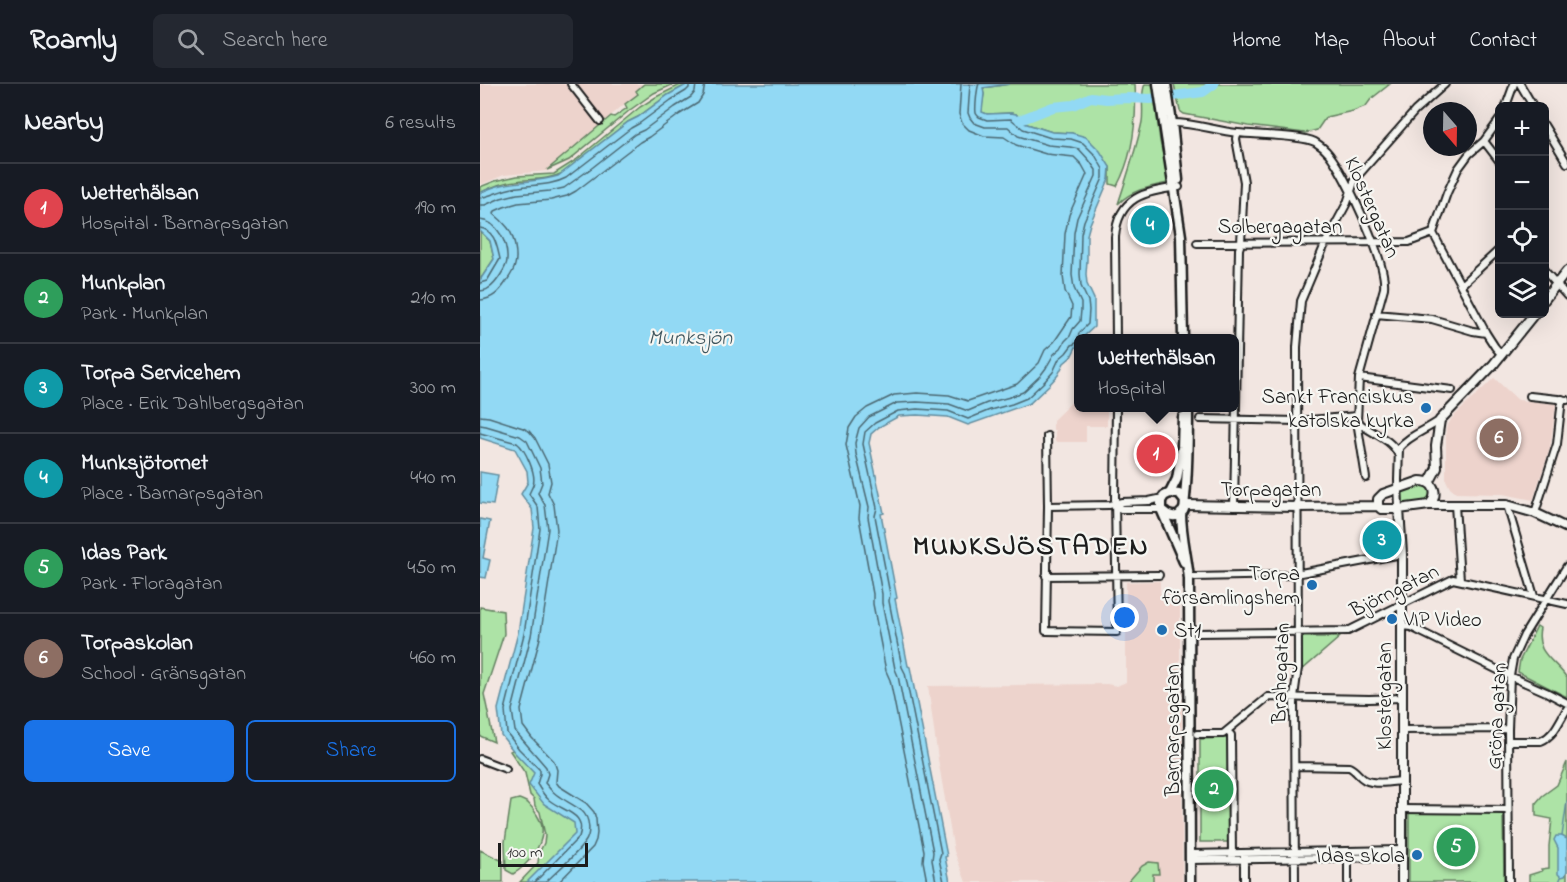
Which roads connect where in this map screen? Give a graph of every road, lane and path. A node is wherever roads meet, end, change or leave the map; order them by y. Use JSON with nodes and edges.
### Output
{"nodes":[{"id":1,"x":571,"y":84,"type":"edge"},
{"id":2,"x":1445,"y":84,"type":"edge"},
{"id":3,"x":1514,"y":84,"type":"edge"},
{"id":4,"x":1520,"y":84,"type":"edge"},
{"id":5,"x":1162,"y":86,"type":"edge"},
{"id":6,"x":1507,"y":102,"type":"edge"},
{"id":7,"x":1531,"y":102,"type":"edge"},
{"id":8,"x":600,"y":121,"type":"dead end"},
{"id":9,"x":1168,"y":124,"type":"junction"},
{"id":10,"x":1495,"y":126,"type":"edge"},
{"id":11,"x":1549,"y":132,"type":"edge"},
{"id":12,"x":1237,"y":133,"type":"junction"},
{"id":13,"x":1484,"y":141,"type":"junction"},
{"id":14,"x":1495,"y":156,"type":"edge"},
{"id":15,"x":1567,"y":163,"type":"edge"},
{"id":16,"x":1176,"y":187,"type":"junction"},
{"id":17,"x":1351,"y":189,"type":"junction"},
{"id":18,"x":1433,"y":233,"type":"junction"},
{"id":19,"x":1326,"y":242,"type":"junction"},
{"id":20,"x":1373,"y":242,"type":"junction"},
{"id":21,"x":1197,"y":243,"type":"dead end"},
{"id":22,"x":1241,"y":243,"type":"junction"},
{"id":23,"x":1495,"y":254,"type":"edge"},
{"id":24,"x":1567,"y":271,"type":"edge"},
{"id":25,"x":1549,"y":275,"type":"edge"},
{"id":26,"x":1557,"y":284,"type":"junction"},
{"id":27,"x":1461,"y":285,"type":"junction"},
{"id":28,"x":1549,"y":295,"type":"edge"},
{"id":29,"x":1567,"y":296,"type":"edge"},
{"id":30,"x":1376,"y":314,"type":"junction"},
{"id":31,"x":1531,"y":318,"type":"edge"},
{"id":32,"x":1486,"y":333,"type":"junction"},
{"id":33,"x":1116,"y":334,"type":"edge"},
{"id":34,"x":1183,"y":334,"type":"edge"},
{"id":35,"x":1188,"y":334,"type":"edge"},
{"id":36,"x":1238,"y":334,"type":"edge"},
{"id":37,"x":1502,"y":355,"type":"junction"},
{"id":38,"x":1359,"y":378,"type":"junction"},
{"id":39,"x":1452,"y":390,"type":"dead end"},
{"id":40,"x":1530,"y":396,"type":"dead end"},
{"id":41,"x":1565,"y":400,"type":"edge"},
{"id":42,"x":1116,"y":412,"type":"edge"},
{"id":43,"x":1183,"y":412,"type":"edge"},
{"id":44,"x":1188,"y":412,"type":"edge"},
{"id":45,"x":1236,"y":412,"type":"edge"},
{"id":46,"x":1200,"y":419,"type":"dead end"},
{"id":47,"x":1236,"y":419,"type":"junction"},
{"id":48,"x":1357,"y":419,"type":"junction"},
{"id":49,"x":1440,"y":420,"type":"junction"},
{"id":50,"x":1298,"y":421,"type":"junction"},
{"id":51,"x":1047,"y":436,"type":"dead end"},
{"id":52,"x":1398,"y":454,"type":"junction"},
{"id":53,"x":1366,"y":478,"type":"dead end"},
{"id":54,"x":1429,"y":483,"type":"junction"},
{"id":55,"x":1398,"y":489,"type":"junction"},
{"id":56,"x":1383,"y":494,"type":"junction"},
{"id":57,"x":1166,"y":495,"type":"junction"},
{"id":58,"x":1434,"y":498,"type":"junction"},
{"id":59,"x":1115,"y":505,"type":"junction"},
{"id":60,"x":1429,"y":505,"type":"junction"},
{"id":61,"x":1444,"y":505,"type":"junction"},
{"id":62,"x":1455,"y":505,"type":"junction"},
{"id":63,"x":1507,"y":505,"type":"junction"},
{"id":64,"x":1048,"y":506,"type":"junction"},
{"id":65,"x":1183,"y":506,"type":"junction"},
{"id":66,"x":1378,"y":506,"type":"junction"},
{"id":67,"x":1234,"y":507,"type":"junction"},
{"id":68,"x":1298,"y":507,"type":"junction"},
{"id":69,"x":1357,"y":507,"type":"junction"},
{"id":70,"x":1399,"y":509,"type":"junction"},
{"id":71,"x":1162,"y":510,"type":"junction"},
{"id":72,"x":1535,"y":513,"type":"junction"},
{"id":73,"x":1567,"y":528,"type":"edge"},
{"id":74,"x":1402,"y":554,"type":"junction"},
{"id":75,"x":1567,"y":566,"type":"edge"},
{"id":76,"x":1299,"y":573,"type":"junction"},
{"id":77,"x":1117,"y":574,"type":"junction"},
{"id":78,"x":1159,"y":575,"type":"dead end"},
{"id":79,"x":1046,"y":576,"type":"junction"},
{"id":80,"x":1192,"y":578,"type":"junction"},
{"id":81,"x":1460,"y":580,"type":"junction"},
{"id":82,"x":1534,"y":596,"type":"junction"},
{"id":83,"x":1546,"y":599,"type":"junction"},
{"id":84,"x":1402,"y":604,"type":"junction"},
{"id":85,"x":1567,"y":604,"type":"edge"},
{"id":86,"x":1402,"y":626,"type":"junction"},
{"id":87,"x":1298,"y":632,"type":"junction"},
{"id":88,"x":1197,"y":633,"type":"dead end"},
{"id":89,"x":1510,"y":676,"type":"junction"},
{"id":90,"x":1294,"y":697,"type":"junction"},
{"id":91,"x":1402,"y":698,"type":"junction"},
{"id":92,"x":1567,"y":703,"type":"edge"},
{"id":93,"x":1567,"y":709,"type":"edge"},
{"id":94,"x":1508,"y":729,"type":"junction"},
{"id":95,"x":1402,"y":730,"type":"junction"},
{"id":96,"x":1227,"y":731,"type":"junction"},
{"id":97,"x":1197,"y":734,"type":"dead end"},
{"id":98,"x":1509,"y":741,"type":"junction"},
{"id":99,"x":480,"y":759,"type":"edge"},
{"id":100,"x":1294,"y":766,"type":"junction"},
{"id":101,"x":506,"y":769,"type":"dead end"},
{"id":102,"x":1401,"y":782,"type":"junction"},
{"id":103,"x":1402,"y":809,"type":"junction"},
{"id":104,"x":1508,"y":810,"type":"junction"},
{"id":105,"x":1348,"y":854,"type":"junction"},
{"id":106,"x":1402,"y":854,"type":"junction"},
{"id":107,"x":1295,"y":855,"type":"junction"},
{"id":108,"x":1244,"y":856,"type":"junction"},
{"id":109,"x":1190,"y":857,"type":"junction"},
{"id":110,"x":1232,"y":857,"type":"junction"},
{"id":111,"x":1191,"y":882,"type":"edge"},
{"id":112,"x":1244,"y":882,"type":"edge"},
{"id":113,"x":1295,"y":882,"type":"edge"},
{"id":114,"x":1348,"y":882,"type":"edge"},
{"id":115,"x":1402,"y":882,"type":"edge"},
{"id":116,"x":1509,"y":882,"type":"edge"}],
"edges":[{"from":1,"to":8,"type":"street"},
{"from":2,"to":17,"type":"street","name":"Brahegatan"},
{"from":3,"to":6,"type":"street"},
{"from":4,"to":7,"type":"street"},
{"from":5,"to":9,"type":"main road"},
{"from":9,"to":12,"type":"street","name":"Klostergatan"},
{"from":9,"to":16,"type":"main road"},
{"from":10,"to":13,"type":"street"},
{"from":11,"to":15,"type":"street"},
{"from":12,"to":17,"type":"street","name":"Klostergatan"},
{"from":12,"to":22,"type":"street"},
{"from":13,"to":14,"type":"street"},
{"from":13,"to":18,"type":"street"},
{"from":16,"to":33,"type":"street"},
{"from":16,"to":34,"type":"main road"},
{"from":16,"to":35,"type":"main road"},
{"from":17,"to":19,"type":"street","name":"Brahegatan"},
{"from":17,"to":20,"type":"street","name":"Klostergatan"},
{"from":18,"to":20,"type":"street","name":"Solbergagatan"},
{"from":18,"to":27,"type":"street"},
{"from":19,"to":20,"type":"street","name":"Solbergagatan"},
{"from":19,"to":22,"type":"street","name":"Solbergagatan"},
{"from":19,"to":50,"type":"street","name":"Brahegatan"},
{"from":20,"to":30,"type":"street","name":"Klostergatan"},
{"from":21,"to":22,"type":"street","name":"Solbergagatan"},
{"from":22,"to":36,"type":"street"},
{"from":23,"to":27,"type":"street"},
{"from":24,"to":26,"type":"street"},
{"from":25,"to":26,"type":"street"},
{"from":26,"to":28,"type":"street"},
{"from":26,"to":29,"type":"street"},
{"from":27,"to":32,"type":"street"},
{"from":30,"to":32,"type":"street"},
{"from":30,"to":38,"type":"street","name":"Klostergatan"},
{"from":31,"to":37,"type":"street"},
{"from":32,"to":37,"type":"street"},
{"from":37,"to":49,"type":"street"},
{"from":38,"to":39,"type":"street"},
{"from":38,"to":48,"type":"street","name":"Klostergatan"},
{"from":40,"to":41,"type":"street"},
{"from":41,"to":72,"type":"street"},
{"from":42,"to":59,"type":"street"},
{"from":43,"to":57,"type":"main road"},
{"from":44,"to":65,"type":"main road","name":"Barnarpsgatan"},
{"from":45,"to":47,"type":"street"},
{"from":46,"to":47,"type":"street"},
{"from":47,"to":50,"type":"street"},
{"from":47,"to":67,"type":"street"},
{"from":48,"to":50,"type":"street"},
{"from":48,"to":52,"type":"street"},
{"from":48,"to":53,"type":"street","name":"Klostergatan"},
{"from":49,"to":52,"type":"street"},
{"from":49,"to":54,"type":"street"},
{"from":50,"to":68,"type":"street","name":"Brahegatan"},
{"from":51,"to":64,"type":"street"},
{"from":52,"to":55,"type":"street"},
{"from":54,"to":55,"type":"street","name":"Torpagatan"},
{"from":54,"to":58,"type":"street"},
{"from":55,"to":56,"type":"street","name":"Torpagatan"},
{"from":55,"to":70,"type":"street"},
{"from":56,"to":66,"type":"street"},
{"from":56,"to":69,"type":"street","name":"Torpagatan"},
{"from":57,"to":59,"type":"street"},
{"from":57,"to":65,"type":"main road"},
{"from":57,"to":71,"type":"main road"},
{"from":58,"to":60,"type":"street"},
{"from":58,"to":61,"type":"street"},
{"from":59,"to":64,"type":"street"},
{"from":59,"to":71,"type":"street"},
{"from":59,"to":77,"type":"street"},
{"from":60,"to":61,"type":"street"},
{"from":60,"to":70,"type":"street","name":"Torpagatan"},
{"from":61,"to":62,"type":"street"},
{"from":62,"to":63,"type":"street"},
{"from":62,"to":81,"type":"street"},
{"from":63,"to":72,"type":"street"},
{"from":63,"to":82,"type":"street"},
{"from":64,"to":79,"type":"street"},
{"from":65,"to":67,"type":"street","name":"Torpagatan"},
{"from":65,"to":71,"type":"main road"},
{"from":65,"to":80,"type":"main road","name":"Barnarpsgatan"},
{"from":66,"to":69,"type":"street","name":"Torpagatan"},
{"from":66,"to":70,"type":"street","name":"Torpagatan"},
{"from":67,"to":68,"type":"street","name":"Torpagatan"},
{"from":68,"to":69,"type":"street","name":"Torpagatan"},
{"from":68,"to":76,"type":"street","name":"Brahegatan"},
{"from":70,"to":74,"type":"street","name":"Klostergatan"},
{"from":71,"to":80,"type":"main road","name":"Barnarpsgatan"},
{"from":72,"to":73,"type":"street"},
{"from":74,"to":76,"type":"street"},
{"from":74,"to":84,"type":"street","name":"Klostergatan"},
{"from":75,"to":83,"type":"street","name":"Gröna gatan"},
{"from":76,"to":80,"type":"street"},
{"from":76,"to":87,"type":"street","name":"Brahegatan"},
{"from":77,"to":78,"type":"street"},
{"from":77,"to":79,"type":"street"},
{"from":77,"to":79,"type":"street"},
{"from":80,"to":109,"type":"main road","name":"Barnarpsgatan"},
{"from":81,"to":82,"type":"street","name":"Björngatan"},
{"from":81,"to":84,"type":"street","name":"Björngatan"},
{"from":82,"to":83,"type":"street","name":"Björngatan"},
{"from":83,"to":85,"type":"street","name":"Björngatan"},
{"from":83,"to":89,"type":"street","name":"Gröna gatan"},
{"from":84,"to":86,"type":"street","name":"Klostergatan"},
{"from":84,"to":87,"type":"street","name":"Björngatan"},
{"from":86,"to":89,"type":"street"},
{"from":86,"to":91,"type":"street","name":"Klostergatan"},
{"from":87,"to":88,"type":"street","name":"Björngatan"},
{"from":87,"to":90,"type":"street","name":"Brahegatan"},
{"from":89,"to":92,"type":"street"},
{"from":89,"to":94,"type":"street","name":"Gröna gatan"},
{"from":90,"to":91,"type":"street"},
{"from":90,"to":96,"type":"street"},
{"from":90,"to":100,"type":"street","name":"Brahegatan"},
{"from":91,"to":95,"type":"street","name":"Klostergatan"},
{"from":93,"to":98,"type":"street"},
{"from":94,"to":95,"type":"street"},
{"from":94,"to":98,"type":"street","name":"Gröna gatan"},
{"from":95,"to":102,"type":"street","name":"Klostergatan"},
{"from":96,"to":97,"type":"street"},
{"from":96,"to":110,"type":"street"},
{"from":98,"to":104,"type":"street","name":"Gröna gatan"},
{"from":99,"to":101,"type":"street"},
{"from":100,"to":102,"type":"street"},
{"from":100,"to":107,"type":"street","name":"Brahegatan"},
{"from":102,"to":103,"type":"street","name":"Klostergatan"},
{"from":103,"to":104,"type":"street"},
{"from":103,"to":106,"type":"street","name":"Klostergatan"},
{"from":104,"to":116,"type":"street","name":"Gröna gatan"},
{"from":105,"to":106,"type":"street"},
{"from":105,"to":107,"type":"street"},
{"from":105,"to":114,"type":"street"},
{"from":106,"to":115,"type":"street","name":"Klostergatan"},
{"from":107,"to":108,"type":"street"},
{"from":107,"to":113,"type":"street","name":"Brahegatan"},
{"from":108,"to":110,"type":"street"},
{"from":108,"to":112,"type":"street"},
{"from":109,"to":110,"type":"street"},
{"from":109,"to":111,"type":"main road","name":"Barnarpsgatan"}]}
